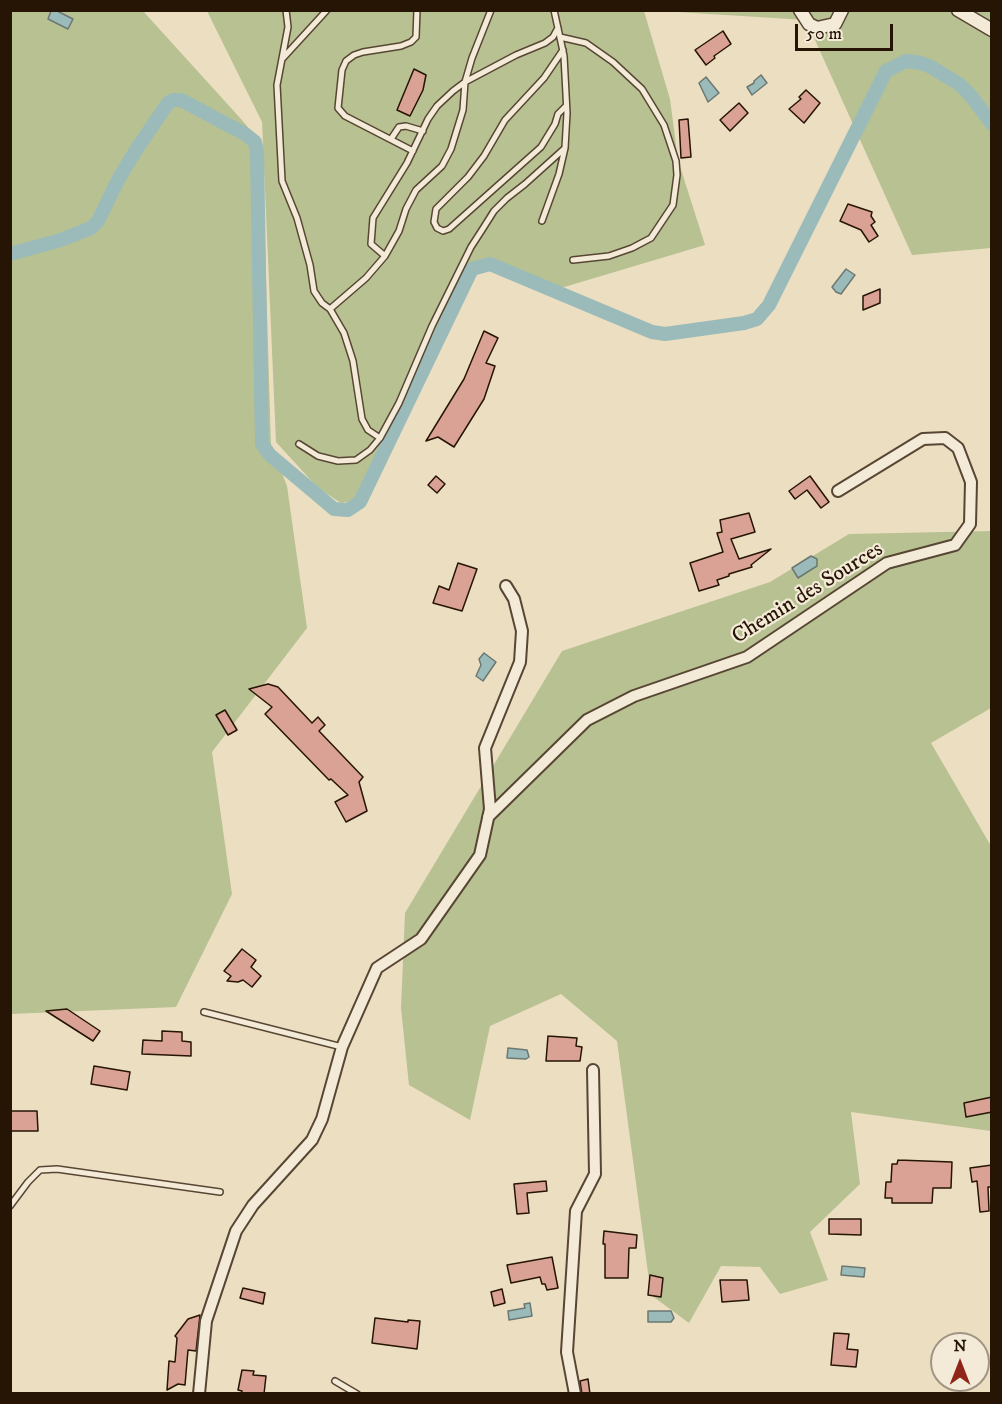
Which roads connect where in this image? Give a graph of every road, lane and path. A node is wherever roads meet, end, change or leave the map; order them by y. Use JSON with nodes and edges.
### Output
{"nodes":[{"id":1,"x":286,"y":10,"type":"edge"},
{"id":2,"x":327,"y":10,"type":"edge"},
{"id":3,"x":417,"y":10,"type":"edge"},
{"id":4,"x":491,"y":10,"type":"edge"},
{"id":5,"x":554,"y":10,"type":"edge"},
{"id":6,"x":800,"y":10,"type":"edge"},
{"id":7,"x":842,"y":10,"type":"edge"},
{"id":8,"x":958,"y":10,"type":"edge"},
{"id":9,"x":558,"y":28,"type":"junction"},
{"id":10,"x":992,"y":30,"type":"edge"},
{"id":11,"x":560,"y":37,"type":"junction"},
{"id":12,"x":563,"y":50,"type":"junction"},
{"id":13,"x":282,"y":58,"type":"junction"},
{"id":14,"x":465,"y":82,"type":"junction"},
{"id":15,"x":566,"y":106,"type":"junction"},
{"id":16,"x":423,"y":131,"type":"junction"},
{"id":17,"x":391,"y":139,"type":"junction"},
{"id":18,"x":565,"y":148,"type":"junction"},
{"id":19,"x":413,"y":151,"type":"junction"},
{"id":20,"x":542,"y":221,"type":"dead end"},
{"id":21,"x":385,"y":256,"type":"junction"},
{"id":22,"x":573,"y":260,"type":"dead end"},
{"id":23,"x":330,"y":309,"type":"junction"},
{"id":24,"x":380,"y":438,"type":"junction"},
{"id":25,"x":299,"y":444,"type":"dead end"},
{"id":26,"x":838,"y":490,"type":"dead end"},
{"id":27,"x":506,"y":586,"type":"dead end"},
{"id":28,"x":488,"y":817,"type":"junction"},
{"id":29,"x":204,"y":1012,"type":"dead end"},
{"id":30,"x":342,"y":1047,"type":"junction"},
{"id":31,"x":593,"y":1070,"type":"dead end"},
{"id":32,"x":220,"y":1192,"type":"dead end"},
{"id":33,"x":10,"y":1206,"type":"edge"},
{"id":34,"x":335,"y":1381,"type":"dead end"},
{"id":35,"x":199,"y":1394,"type":"edge"},
{"id":36,"x":357,"y":1394,"type":"edge"},
{"id":37,"x":575,"y":1394,"type":"edge"}],
"edges":[{"from":1,"to":13,"type":"lane"},
{"from":2,"to":13,"type":"lane"},
{"from":3,"to":17,"type":"lane"},
{"from":4,"to":14,"type":"lane"},
{"from":5,"to":9,"type":"lane"},
{"from":6,"to":7,"type":"street"},
{"from":8,"to":10,"type":"street"},
{"from":9,"to":11,"type":"lane"},
{"from":9,"to":14,"type":"lane"},
{"from":11,"to":12,"type":"lane"},
{"from":11,"to":22,"type":"lane"},
{"from":12,"to":15,"type":"lane"},
{"from":12,"to":15,"type":"lane"},
{"from":13,"to":23,"type":"lane"},
{"from":14,"to":16,"type":"lane"},
{"from":14,"to":21,"type":"lane"},
{"from":15,"to":18,"type":"lane"},
{"from":16,"to":17,"type":"lane"},
{"from":16,"to":19,"type":"lane"},
{"from":17,"to":19,"type":"lane"},
{"from":18,"to":20,"type":"lane"},
{"from":18,"to":24,"type":"lane"},
{"from":19,"to":21,"type":"lane"},
{"from":21,"to":23,"type":"lane"},
{"from":23,"to":24,"type":"lane"},
{"from":24,"to":25,"type":"lane"},
{"from":26,"to":28,"type":"street","name":"Chemin des Sources"},
{"from":27,"to":28,"type":"street"},
{"from":28,"to":30,"type":"street"},
{"from":29,"to":30,"type":"lane"},
{"from":30,"to":35,"type":"street"},
{"from":31,"to":37,"type":"street"},
{"from":32,"to":33,"type":"lane"},
{"from":34,"to":36,"type":"lane"}]}
